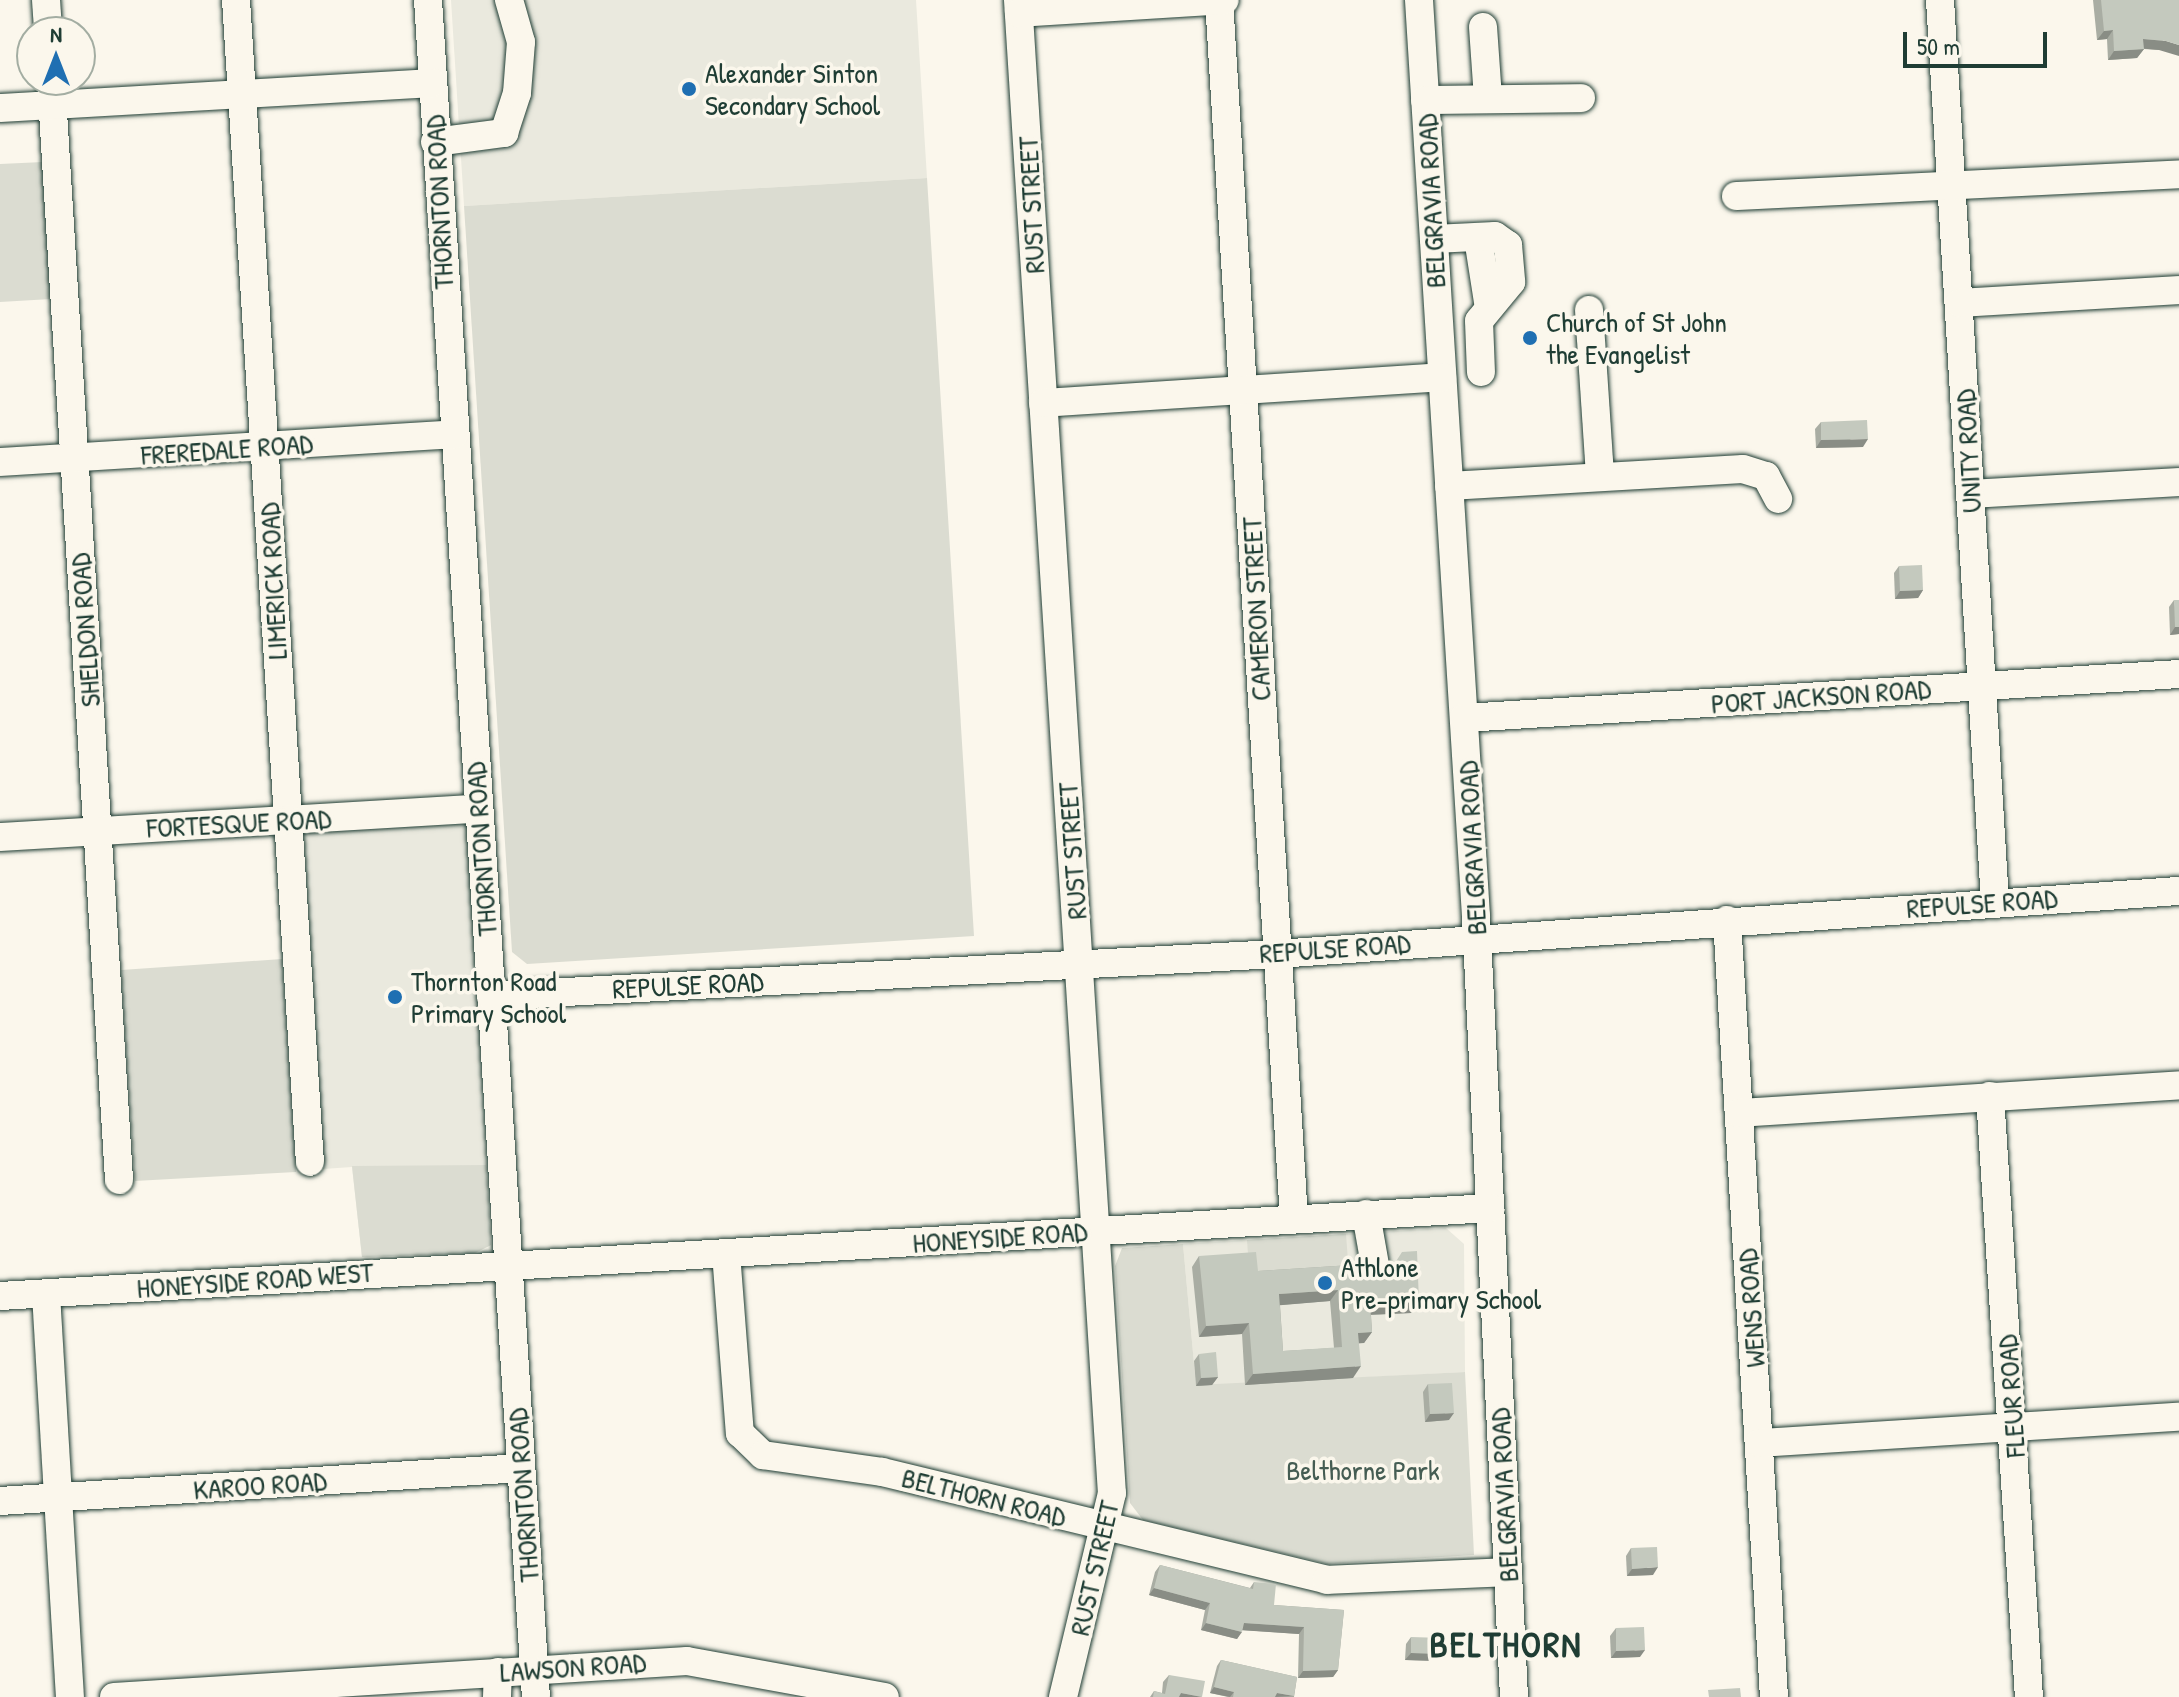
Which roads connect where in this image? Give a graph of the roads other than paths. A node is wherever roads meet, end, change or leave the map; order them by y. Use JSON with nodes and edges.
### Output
{"nodes":[{"id":1,"x":236,"y":0,"type":"edge"},
{"id":2,"x":428,"y":0,"type":"edge"},
{"id":3,"x":509,"y":0,"type":"edge"},
{"id":4,"x":1219,"y":0,"type":"edge"},
{"id":5,"x":1225,"y":0,"type":"edge"},
{"id":6,"x":1419,"y":0,"type":"edge"},
{"id":7,"x":1940,"y":0,"type":"edge"},
{"id":8,"x":1019,"y":6,"type":"edge"},
{"id":9,"x":1483,"y":27,"type":"dead end"},
{"id":10,"x":432,"y":83,"type":"junction"},
{"id":11,"x":96,"y":92,"type":"edge"},
{"id":12,"x":241,"y":93,"type":"junction"},
{"id":13,"x":39,"y":96,"type":"edge"},
{"id":14,"x":52,"y":96,"type":"edge"},
{"id":15,"x":1581,"y":98,"type":"dead end"},
{"id":16,"x":1488,"y":99,"type":"junction"},
{"id":17,"x":1425,"y":100,"type":"junction"},
{"id":18,"x":0,"y":108,"type":"edge"},
{"id":19,"x":435,"y":142,"type":"junction"},
{"id":20,"x":2179,"y":174,"type":"edge"},
{"id":21,"x":1953,"y":188,"type":"junction"},
{"id":22,"x":1736,"y":196,"type":"dead end"},
{"id":23,"x":1434,"y":239,"type":"junction"},
{"id":24,"x":2179,"y":290,"type":"edge"},
{"id":25,"x":1960,"y":303,"type":"junction"},
{"id":26,"x":1589,"y":310,"type":"dead end"},
{"id":27,"x":1481,"y":372,"type":"dead end"},
{"id":28,"x":1442,"y":377,"type":"junction"},
{"id":29,"x":1243,"y":390,"type":"junction"},
{"id":30,"x":1043,"y":403,"type":"junction"},
{"id":31,"x":454,"y":434,"type":"junction"},
{"id":32,"x":264,"y":447,"type":"junction"},
{"id":33,"x":74,"y":458,"type":"junction"},
{"id":34,"x":0,"y":462,"type":"edge"},
{"id":35,"x":1600,"y":477,"type":"junction"},
{"id":36,"x":2179,"y":482,"type":"edge"},
{"id":37,"x":1449,"y":486,"type":"junction"},
{"id":38,"x":1971,"y":494,"type":"junction"},
{"id":39,"x":1778,"y":499,"type":"dead end"},
{"id":40,"x":2179,"y":674,"type":"edge"},
{"id":41,"x":1982,"y":685,"type":"junction"},
{"id":42,"x":1464,"y":718,"type":"junction"},
{"id":43,"x":478,"y":809,"type":"junction"},
{"id":44,"x":287,"y":820,"type":"junction"},
{"id":45,"x":98,"y":831,"type":"junction"},
{"id":46,"x":0,"y":837,"type":"edge"},
{"id":47,"x":2179,"y":891,"type":"edge"},
{"id":48,"x":1995,"y":902,"type":"junction"},
{"id":49,"x":1727,"y":920,"type":"junction"},
{"id":50,"x":1477,"y":937,"type":"junction"},
{"id":51,"x":1277,"y":954,"type":"junction"},
{"id":52,"x":1079,"y":963,"type":"junction"},
{"id":53,"x":491,"y":996,"type":"junction"},
{"id":54,"x":2179,"y":1085,"type":"edge"},
{"id":55,"x":1990,"y":1096,"type":"junction"},
{"id":56,"x":1739,"y":1113,"type":"junction"},
{"id":57,"x":310,"y":1162,"type":"dead end"},
{"id":58,"x":119,"y":1180,"type":"dead end"},
{"id":59,"x":1490,"y":1208,"type":"junction"},
{"id":60,"x":1366,"y":1214,"type":"junction"},
{"id":61,"x":1294,"y":1218,"type":"junction"},
{"id":62,"x":1097,"y":1230,"type":"junction"},
{"id":63,"x":726,"y":1253,"type":"junction"},
{"id":64,"x":509,"y":1264,"type":"junction"},
{"id":65,"x":1376,"y":1271,"type":"edge"},
{"id":66,"x":46,"y":1294,"type":"junction"},
{"id":67,"x":0,"y":1296,"type":"edge"},
{"id":68,"x":2179,"y":1417,"type":"edge"},
{"id":69,"x":2013,"y":1426,"type":"junction"},
{"id":70,"x":1760,"y":1443,"type":"junction"},
{"id":71,"x":521,"y":1468,"type":"junction"},
{"id":72,"x":59,"y":1497,"type":"junction"},
{"id":73,"x":0,"y":1501,"type":"edge"},
{"id":74,"x":1107,"y":1528,"type":"junction"},
{"id":75,"x":1508,"y":1572,"type":"junction"},
{"id":76,"x":535,"y":1683,"type":"edge"},
{"id":77,"x":497,"y":1684,"type":"edge"},
{"id":78,"x":70,"y":1697,"type":"edge"},
{"id":79,"x":114,"y":1697,"type":"edge"},
{"id":80,"x":885,"y":1697,"type":"edge"},
{"id":81,"x":1063,"y":1697,"type":"edge"},
{"id":82,"x":1514,"y":1697,"type":"edge"},
{"id":83,"x":1774,"y":1697,"type":"edge"},
{"id":84,"x":2029,"y":1697,"type":"edge"}],
"edges":[{"from":1,"to":12,"type":"street","name":"LIMERICK ROAD"},
{"from":2,"to":10,"type":"street","name":"THORNTON ROAD"},
{"from":3,"to":19,"type":"street"},
{"from":4,"to":5,"type":"street"},
{"from":4,"to":8,"type":"street"},
{"from":4,"to":29,"type":"street","name":"CAMERON STREET"},
{"from":6,"to":17,"type":"street","name":"BELGRAVIA ROAD"},
{"from":7,"to":21,"type":"street","name":"UNITY ROAD"},
{"from":8,"to":30,"type":"street","name":"RUST STREET"},
{"from":9,"to":16,"type":"street"},
{"from":10,"to":12,"type":"street"},
{"from":10,"to":19,"type":"street","name":"THORNTON ROAD"},
{"from":11,"to":12,"type":"street"},
{"from":12,"to":32,"type":"street","name":"LIMERICK ROAD"},
{"from":13,"to":18,"type":"street"},
{"from":14,"to":33,"type":"street","name":"SHELDON ROAD"},
{"from":15,"to":16,"type":"street"},
{"from":16,"to":17,"type":"street"},
{"from":17,"to":23,"type":"street","name":"BELGRAVIA ROAD"},
{"from":19,"to":31,"type":"street","name":"THORNTON ROAD"},
{"from":20,"to":21,"type":"street"},
{"from":21,"to":22,"type":"street"},
{"from":21,"to":25,"type":"street","name":"UNITY ROAD"},
{"from":23,"to":27,"type":"street"},
{"from":23,"to":28,"type":"street","name":"BELGRAVIA ROAD"},
{"from":24,"to":25,"type":"street"},
{"from":25,"to":38,"type":"street","name":"UNITY ROAD"},
{"from":26,"to":35,"type":"street"},
{"from":28,"to":29,"type":"street"},
{"from":28,"to":37,"type":"street","name":"BELGRAVIA ROAD"},
{"from":29,"to":30,"type":"street"},
{"from":29,"to":51,"type":"street","name":"CAMERON STREET"},
{"from":30,"to":52,"type":"street","name":"RUST STREET"},
{"from":31,"to":32,"type":"street","name":"FREREDALE ROAD"},
{"from":31,"to":43,"type":"street","name":"THORNTON ROAD"},
{"from":32,"to":33,"type":"street","name":"FREREDALE ROAD"},
{"from":32,"to":44,"type":"street","name":"LIMERICK ROAD"},
{"from":33,"to":34,"type":"street","name":"FREREDALE ROAD"},
{"from":33,"to":45,"type":"street","name":"SHELDON ROAD"},
{"from":35,"to":37,"type":"street"},
{"from":35,"to":39,"type":"street"},
{"from":36,"to":38,"type":"street"},
{"from":37,"to":42,"type":"street","name":"BELGRAVIA ROAD"},
{"from":38,"to":41,"type":"street","name":"UNITY ROAD"},
{"from":40,"to":41,"type":"street","name":"PORT JACKSON ROAD"},
{"from":41,"to":42,"type":"street","name":"PORT JACKSON ROAD"},
{"from":41,"to":48,"type":"street","name":"UNITY ROAD"},
{"from":42,"to":50,"type":"street","name":"BELGRAVIA ROAD"},
{"from":43,"to":44,"type":"street","name":"FORTESQUE ROAD"},
{"from":43,"to":53,"type":"street","name":"THORNTON ROAD"},
{"from":44,"to":45,"type":"street","name":"FORTESQUE ROAD"},
{"from":44,"to":57,"type":"street","name":"LIMERICK ROAD"},
{"from":45,"to":46,"type":"street","name":"FORTESQUE ROAD"},
{"from":45,"to":58,"type":"street","name":"SHELDON ROAD"},
{"from":47,"to":48,"type":"street","name":"REPULSE ROAD"},
{"from":48,"to":49,"type":"street","name":"REPULSE ROAD"},
{"from":49,"to":50,"type":"street","name":"REPULSE ROAD"},
{"from":49,"to":56,"type":"street","name":"WENS ROAD"},
{"from":50,"to":51,"type":"street","name":"REPULSE ROAD"},
{"from":50,"to":59,"type":"street","name":"BELGRAVIA ROAD"},
{"from":51,"to":52,"type":"street","name":"REPULSE ROAD"},
{"from":51,"to":61,"type":"street","name":"CAMERON STREET"},
{"from":52,"to":53,"type":"street","name":"REPULSE ROAD"},
{"from":52,"to":62,"type":"street","name":"RUST STREET"},
{"from":53,"to":64,"type":"street","name":"THORNTON ROAD"},
{"from":54,"to":55,"type":"street"},
{"from":55,"to":56,"type":"street"},
{"from":55,"to":69,"type":"street","name":"FLEUR ROAD"},
{"from":56,"to":70,"type":"street","name":"WENS ROAD"},
{"from":59,"to":60,"type":"street","name":"HONEYSIDE ROAD"},
{"from":59,"to":75,"type":"street","name":"BELGRAVIA ROAD"},
{"from":60,"to":61,"type":"street","name":"HONEYSIDE ROAD"},
{"from":60,"to":65,"type":"street"},
{"from":61,"to":62,"type":"street","name":"HONEYSIDE ROAD"},
{"from":62,"to":63,"type":"street","name":"HONEYSIDE ROAD"},
{"from":62,"to":74,"type":"street","name":"RUST STREET"},
{"from":63,"to":64,"type":"street","name":"HONEYSIDE ROAD"},
{"from":63,"to":74,"type":"street","name":"BELTHORN ROAD"},
{"from":64,"to":66,"type":"street","name":"HONEYSIDE ROAD WEST"},
{"from":64,"to":71,"type":"street","name":"THORNTON ROAD"},
{"from":66,"to":67,"type":"street","name":"HONEYSIDE ROAD WEST"},
{"from":66,"to":72,"type":"street"},
{"from":68,"to":69,"type":"street"},
{"from":69,"to":70,"type":"street"},
{"from":69,"to":84,"type":"street","name":"FLEUR ROAD"},
{"from":70,"to":83,"type":"street","name":"WENS ROAD"},
{"from":71,"to":72,"type":"street","name":"KAROO ROAD"},
{"from":71,"to":76,"type":"street","name":"THORNTON ROAD"},
{"from":72,"to":73,"type":"street","name":"KAROO ROAD"},
{"from":72,"to":78,"type":"street"},
{"from":74,"to":75,"type":"street","name":"BELTHORN ROAD"},
{"from":74,"to":81,"type":"street","name":"RUST STREET"},
{"from":75,"to":82,"type":"street","name":"BELGRAVIA ROAD"},
{"from":76,"to":77,"type":"street","name":"LAWSON ROAD"},
{"from":76,"to":80,"type":"street","name":"LAWSON ROAD"},
{"from":77,"to":79,"type":"street","name":"LAWSON ROAD"}]}
